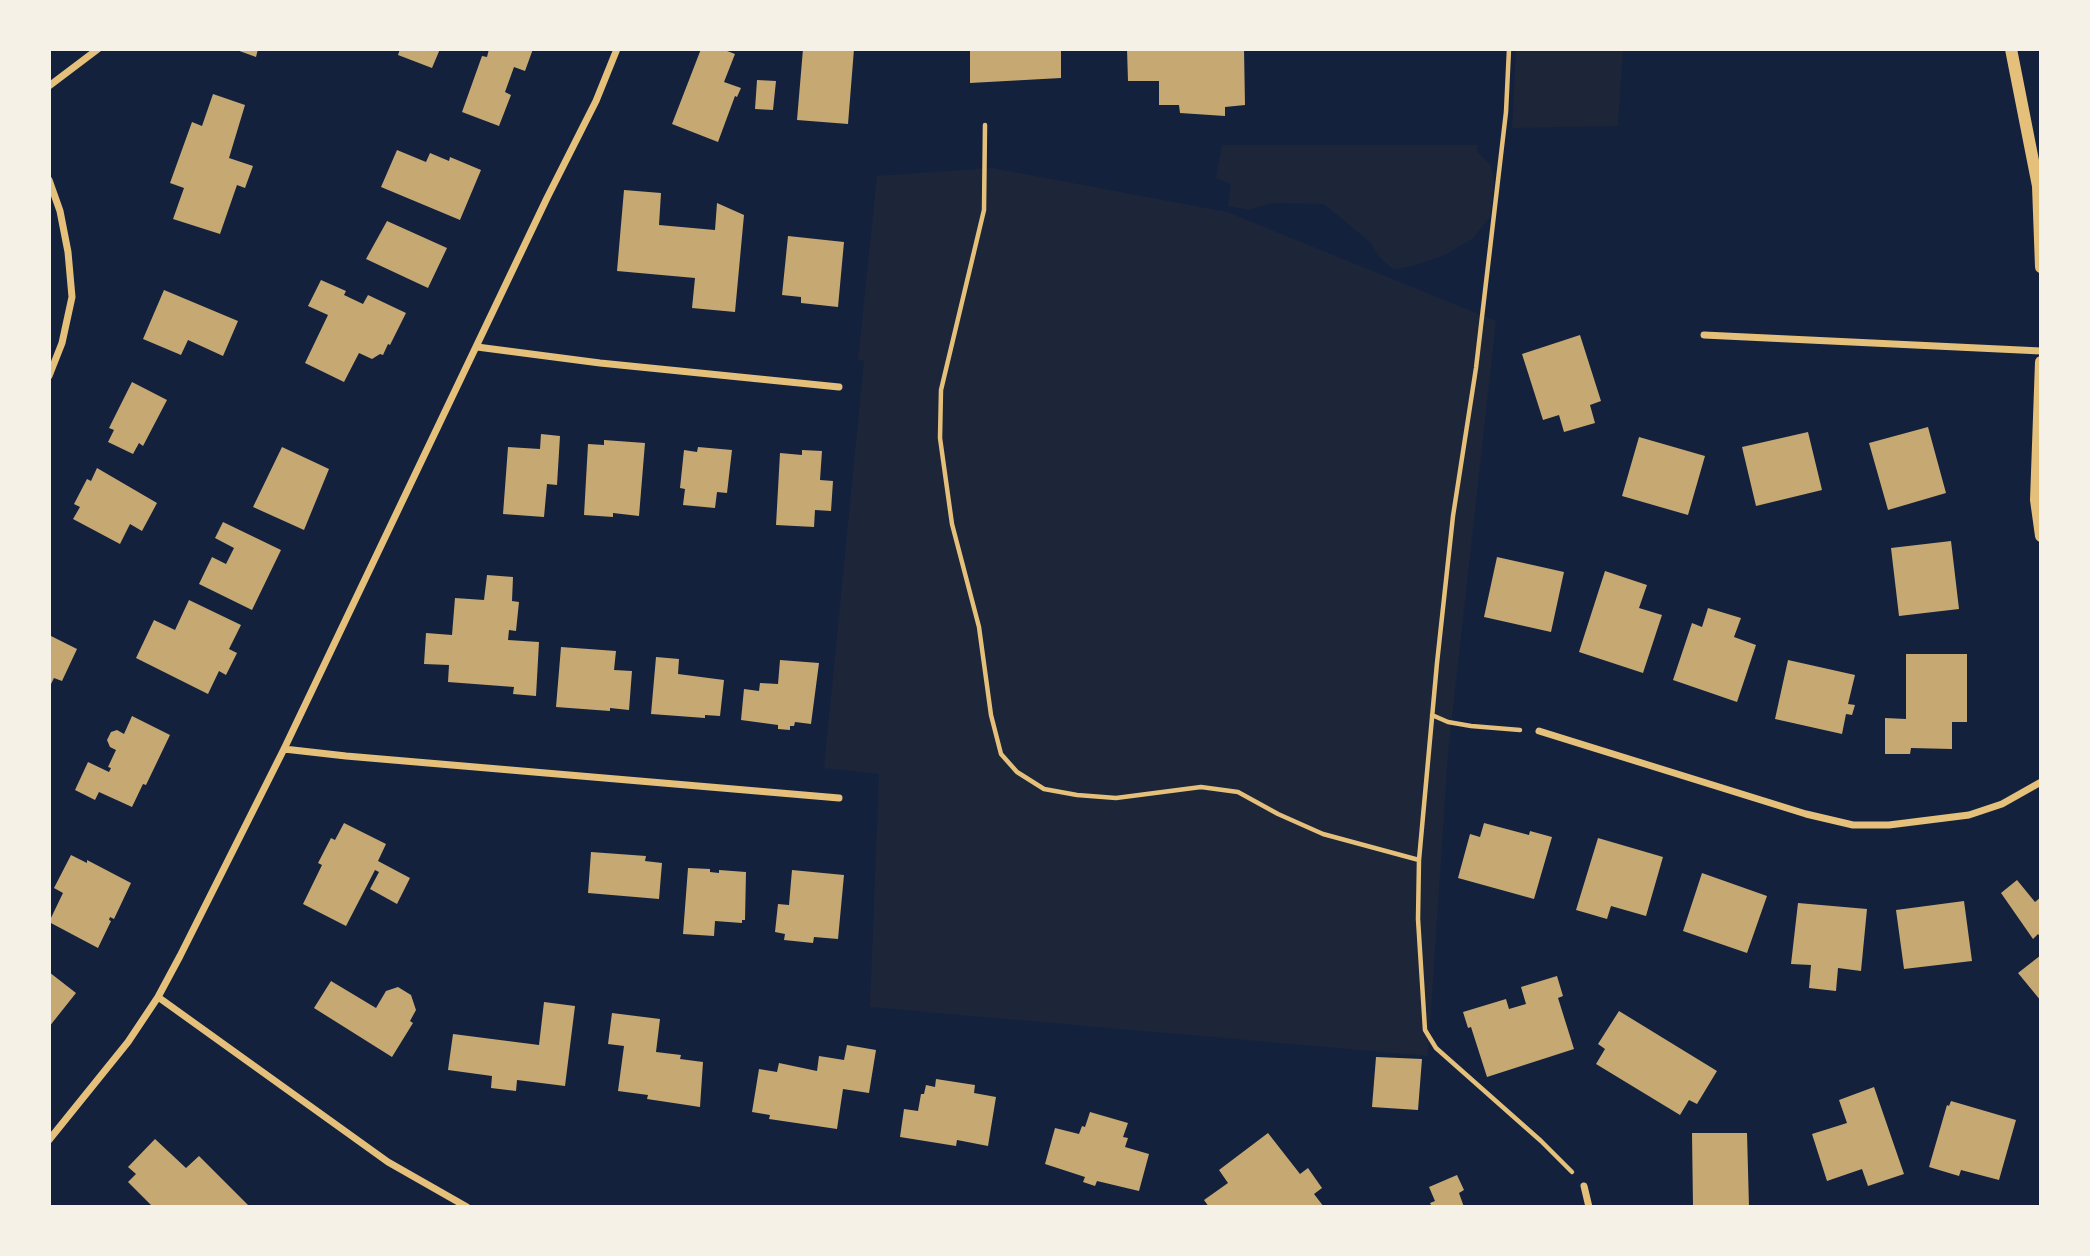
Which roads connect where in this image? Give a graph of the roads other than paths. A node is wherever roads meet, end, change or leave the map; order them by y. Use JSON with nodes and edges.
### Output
{"nodes":[{"id":1,"x":98,"y":49,"type":"edge"},
{"id":2,"x":617,"y":49,"type":"edge"},
{"id":3,"x":2011,"y":49,"type":"edge"},
{"id":4,"x":49,"y":86,"type":"edge"},
{"id":5,"x":49,"y":180,"type":"edge"},
{"id":6,"x":2041,"y":267,"type":"edge"},
{"id":7,"x":1704,"y":335,"type":"dead end"},
{"id":8,"x":477,"y":347,"type":"junction"},
{"id":9,"x":2041,"y":351,"type":"edge"},
{"id":10,"x":2041,"y":362,"type":"edge"},
{"id":11,"x":49,"y":376,"type":"edge"},
{"id":12,"x":839,"y":387,"type":"dead end"},
{"id":13,"x":2041,"y":536,"type":"edge"},
{"id":14,"x":1539,"y":732,"type":"road end"},
{"id":15,"x":284,"y":749,"type":"junction"},
{"id":16,"x":2041,"y":782,"type":"edge"},
{"id":17,"x":839,"y":797,"type":"dead end"},
{"id":18,"x":158,"y":997,"type":"junction"},
{"id":19,"x":49,"y":1140,"type":"edge"},
{"id":20,"x":1584,"y":1186,"type":"road end"},
{"id":21,"x":467,"y":1207,"type":"edge"},
{"id":22,"x":1589,"y":1207,"type":"edge"}],
"edges":[{"from":1,"to":4,"type":"street"},
{"from":2,"to":8,"type":"street"},
{"from":3,"to":6,"type":"street"},
{"from":5,"to":11,"type":"street"},
{"from":7,"to":9,"type":"street"},
{"from":8,"to":12,"type":"street"},
{"from":8,"to":15,"type":"street"},
{"from":10,"to":13,"type":"street"},
{"from":14,"to":16,"type":"street"},
{"from":15,"to":17,"type":"street"},
{"from":15,"to":18,"type":"street"},
{"from":18,"to":19,"type":"street"},
{"from":18,"to":21,"type":"street"},
{"from":20,"to":22,"type":"street"}]}
